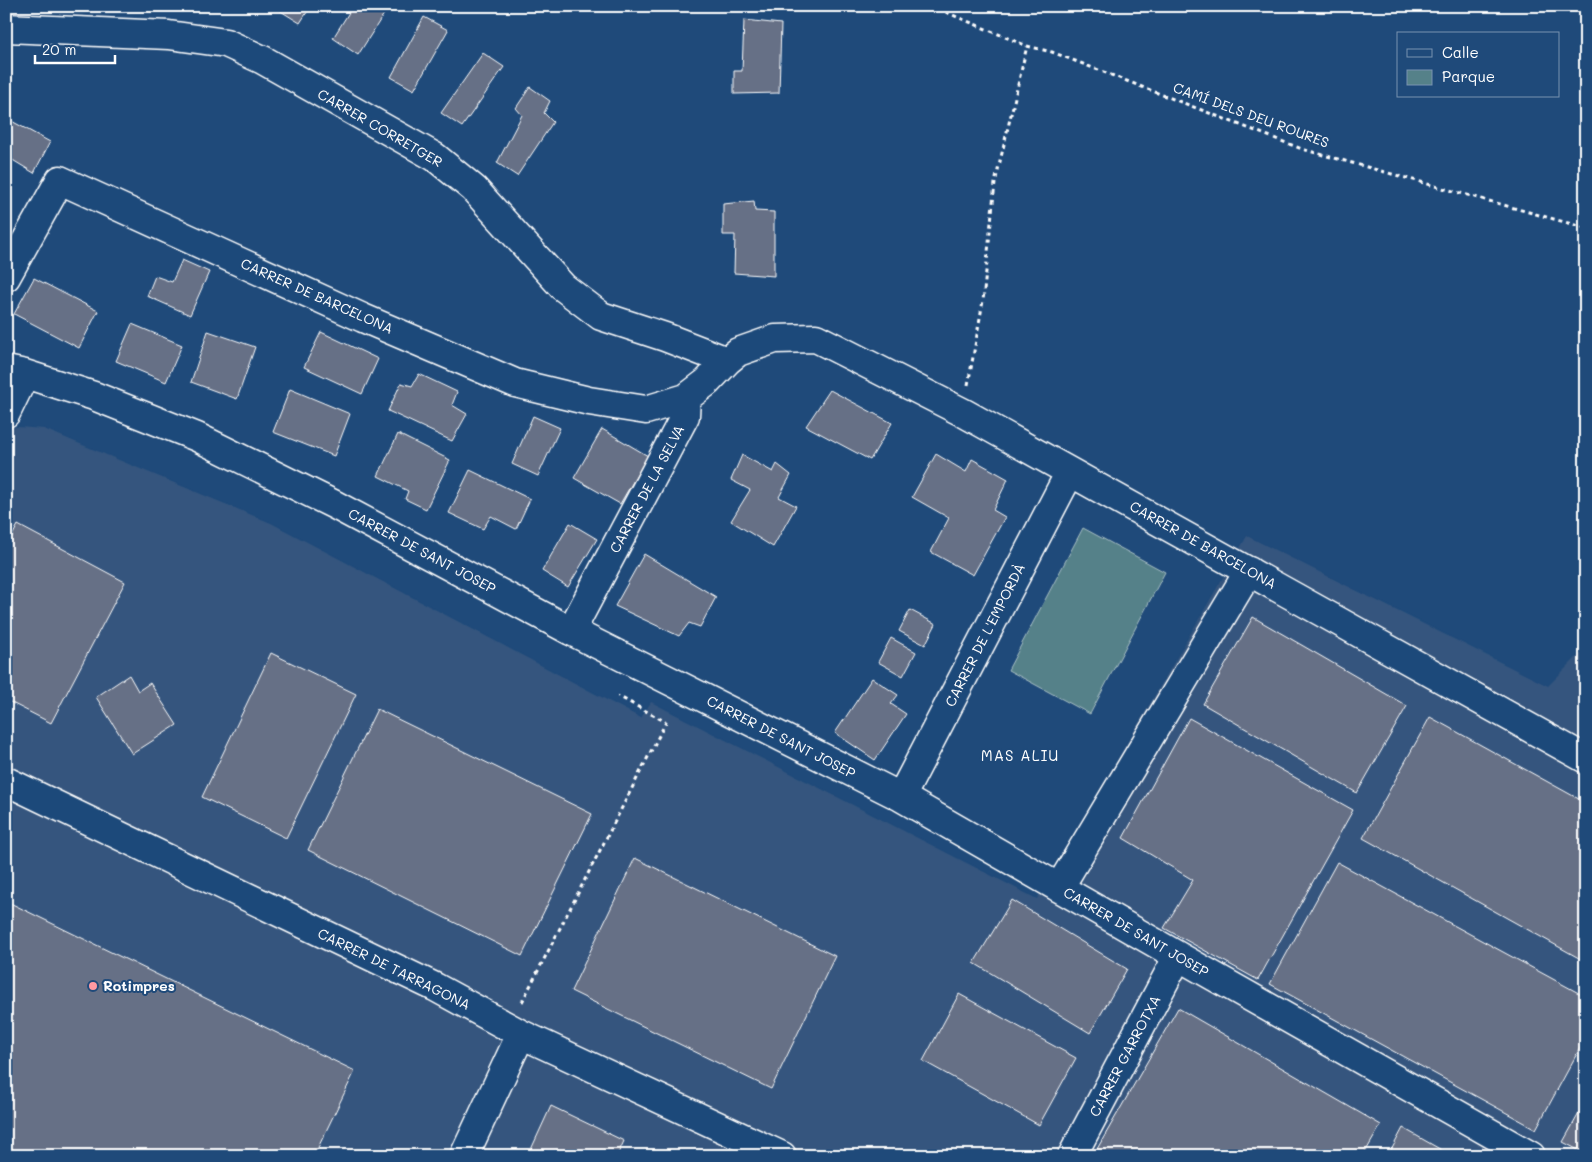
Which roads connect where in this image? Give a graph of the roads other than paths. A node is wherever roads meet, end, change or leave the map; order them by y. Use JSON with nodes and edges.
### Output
{"nodes":[{"id":1,"x":6,"y":28,"type":"edge"},
{"id":2,"x":6,"y":277,"type":"edge"},
{"id":3,"x":727,"y":361,"type":"junction"},
{"id":4,"x":15,"y":372,"type":"edge"},
{"id":5,"x":686,"y":398,"type":"junction"},
{"id":6,"x":6,"y":413,"type":"edge"},
{"id":7,"x":1070,"y":472,"type":"junction"},
{"id":8,"x":1249,"y":570,"type":"junction"},
{"id":9,"x":571,"y":630,"type":"junction"},
{"id":10,"x":1586,"y":759,"type":"edge"},
{"id":11,"x":6,"y":781,"type":"edge"},
{"id":12,"x":901,"y":797,"type":"junction"},
{"id":13,"x":1059,"y":888,"type":"junction"},
{"id":14,"x":1178,"y":956,"type":"junction"},
{"id":15,"x":515,"y":1031,"type":"junction"},
{"id":16,"x":464,"y":1156,"type":"edge"},
{"id":17,"x":782,"y":1156,"type":"edge"},
{"id":18,"x":1072,"y":1156,"type":"edge"},
{"id":19,"x":1531,"y":1156,"type":"edge"}],
"edges":[{"from":1,"to":3,"type":"street","name":"CARRER CORRETGER"},
{"from":2,"to":5,"type":"street","name":"CARRER DE BARCELONA"},
{"from":3,"to":5,"type":"street"},
{"from":3,"to":7,"type":"street","name":"CARRER DE BARCELONA"},
{"from":4,"to":6,"type":"street"},
{"from":4,"to":9,"type":"street","name":"CARRER DE SANT JOSEP"},
{"from":5,"to":9,"type":"street","name":"CARRER DE LA SELVA"},
{"from":7,"to":8,"type":"street","name":"CARRER DE BARCELONA"},
{"from":7,"to":12,"type":"street","name":"CARRER DE L'EMPORDÀ"},
{"from":8,"to":10,"type":"street","name":"CARRER DE BARCELONA"},
{"from":8,"to":13,"type":"street"},
{"from":9,"to":12,"type":"street","name":"CARRER DE SANT JOSEP"},
{"from":11,"to":15,"type":"street","name":"CARRER DE TARRAGONA"},
{"from":12,"to":13,"type":"street","name":"CARRER DE SANT JOSEP"},
{"from":13,"to":14,"type":"street","name":"CARRER DE SANT JOSEP"},
{"from":14,"to":18,"type":"street","name":"CARRER GARROTXA"},
{"from":14,"to":19,"type":"street","name":"CARRER DE SANT JOSEP"},
{"from":15,"to":16,"type":"street"},
{"from":15,"to":17,"type":"street","name":"CARRER DE TARRAGONA"}]}
